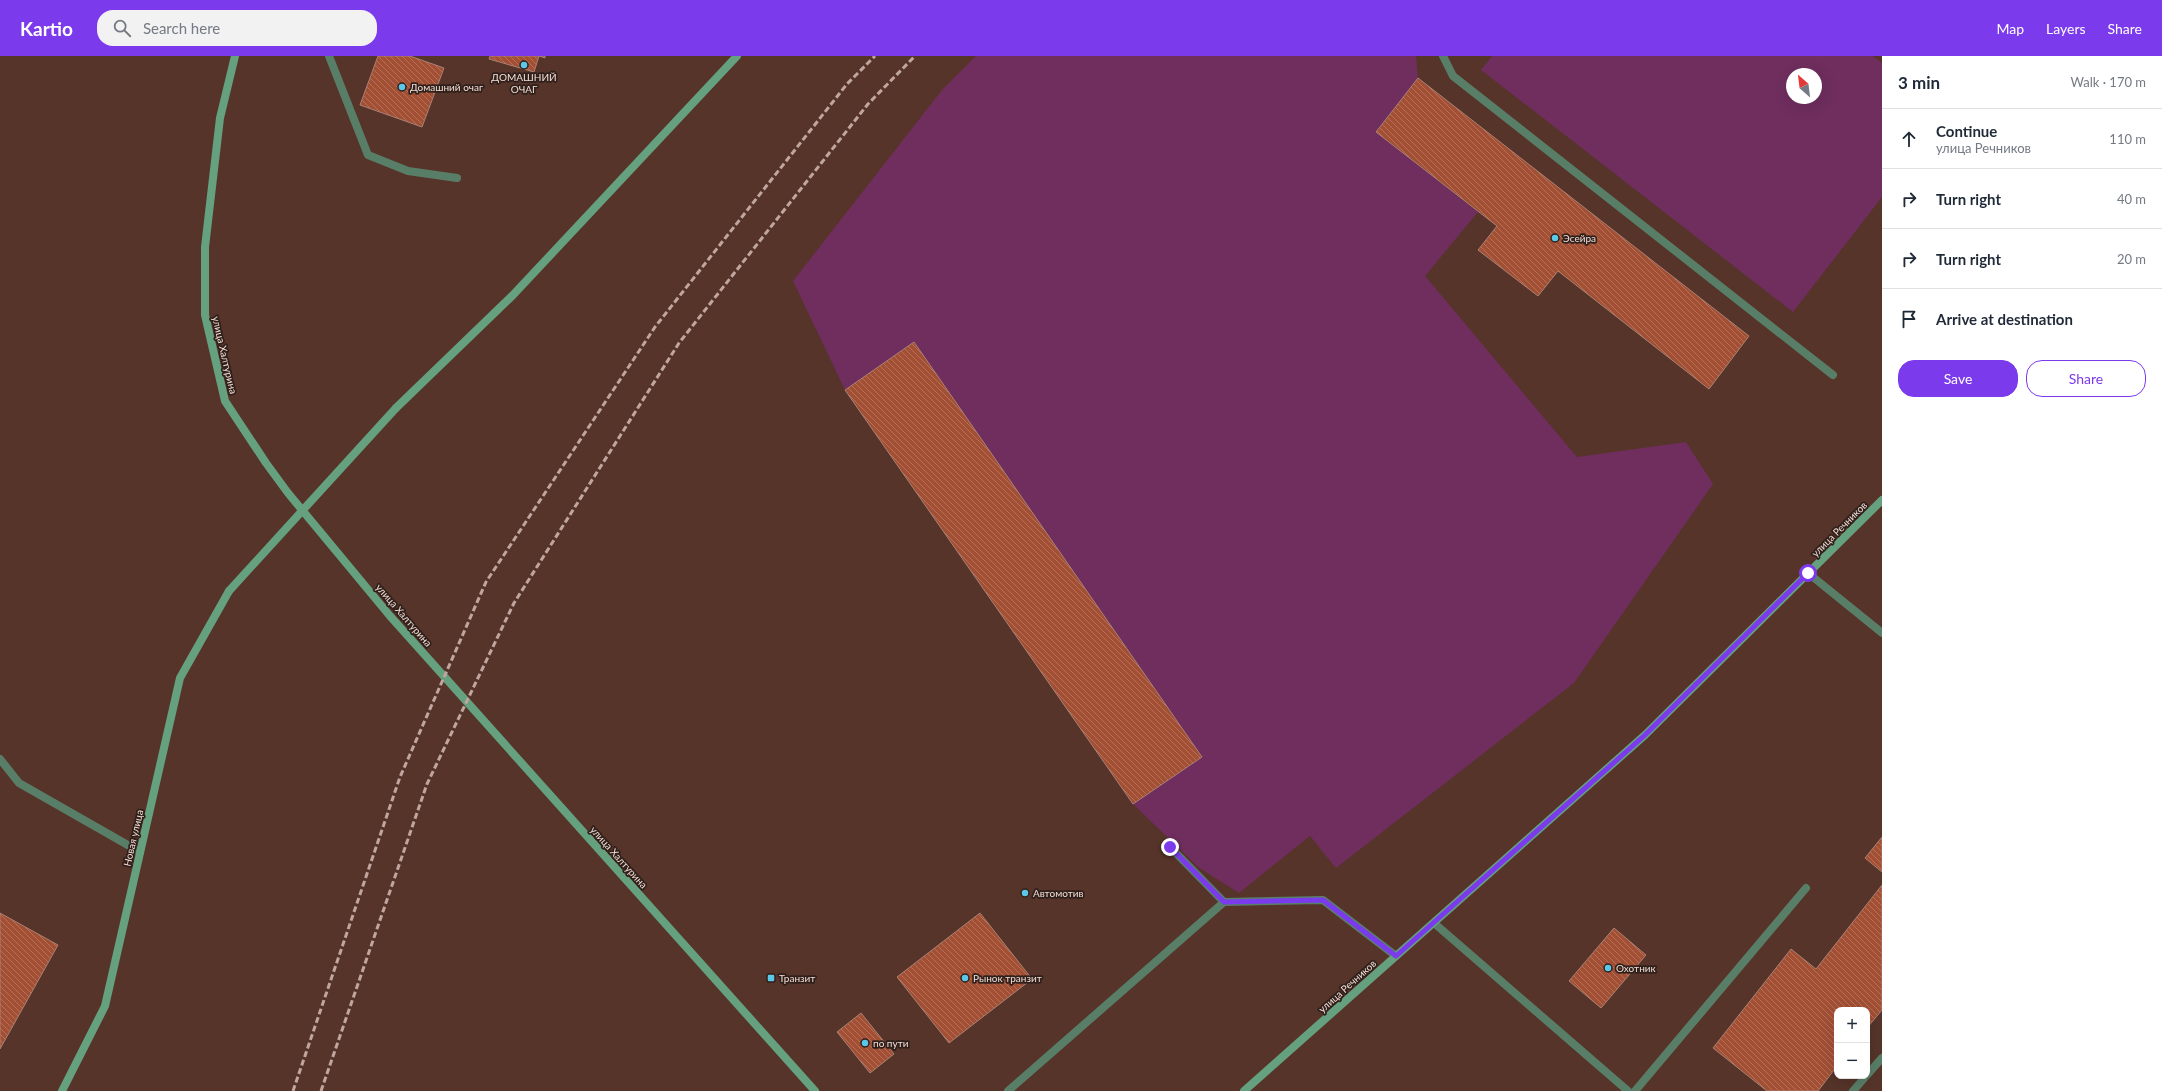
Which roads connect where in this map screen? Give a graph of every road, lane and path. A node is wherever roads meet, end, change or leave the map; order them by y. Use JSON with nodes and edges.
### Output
{"nodes":[{"id":1,"x":235,"y":56,"type":"edge"},
{"id":2,"x":329,"y":56,"type":"edge"},
{"id":3,"x":737,"y":56,"type":"edge"},
{"id":4,"x":1443,"y":56,"type":"edge"},
{"id":5,"x":458,"y":178,"type":"dead end"},
{"id":6,"x":1833,"y":375,"type":"dead end"},
{"id":7,"x":1882,"y":500,"type":"edge"},
{"id":8,"x":1808,"y":573,"type":"junction"},
{"id":9,"x":1882,"y":633,"type":"edge"},
{"id":10,"x":0,"y":759,"type":"edge"},
{"id":11,"x":1170,"y":847,"type":"dead end"},
{"id":12,"x":140,"y":852,"type":"junction"},
{"id":13,"x":1806,"y":888,"type":"dead end"},
{"id":14,"x":1224,"y":902,"type":"junction"},
{"id":15,"x":1434,"y":923,"type":"junction"},
{"id":16,"x":1396,"y":956,"type":"junction"},
{"id":17,"x":1882,"y":1058,"type":"edge"},
{"id":18,"x":1870,"y":1072,"type":"edge"},
{"id":19,"x":1864,"y":1079,"type":"edge"},
{"id":20,"x":62,"y":1091,"type":"edge"},
{"id":21,"x":815,"y":1091,"type":"edge"},
{"id":22,"x":1008,"y":1091,"type":"edge"},
{"id":23,"x":1244,"y":1091,"type":"edge"},
{"id":24,"x":1628,"y":1091,"type":"edge"},
{"id":25,"x":1635,"y":1091,"type":"edge"},
{"id":26,"x":1853,"y":1091,"type":"edge"}],
"edges":[{"from":1,"to":21,"type":"main road","name":"улица Халтурина"},
{"from":2,"to":5,"type":"street"},
{"from":3,"to":12,"type":"main road","name":"Новая улица","bridge":true},
{"from":4,"to":6,"type":"street"},
{"from":7,"to":8,"type":"main road","name":"улица Речников"},
{"from":8,"to":9,"type":"street"},
{"from":8,"to":15,"type":"main road","name":"улица Речников"},
{"from":10,"to":12,"type":"street"},
{"from":11,"to":14,"type":"street"},
{"from":12,"to":20,"type":"main road","name":"Новая улица"},
{"from":13,"to":25,"type":"street"},
{"from":14,"to":16,"type":"street"},
{"from":14,"to":22,"type":"street"},
{"from":15,"to":16,"type":"main road","name":"улица Речников"},
{"from":15,"to":24,"type":"street"},
{"from":16,"to":23,"type":"main road","name":"улица Речников"},
{"from":17,"to":18,"type":"street"},
{"from":19,"to":26,"type":"street"}]}
